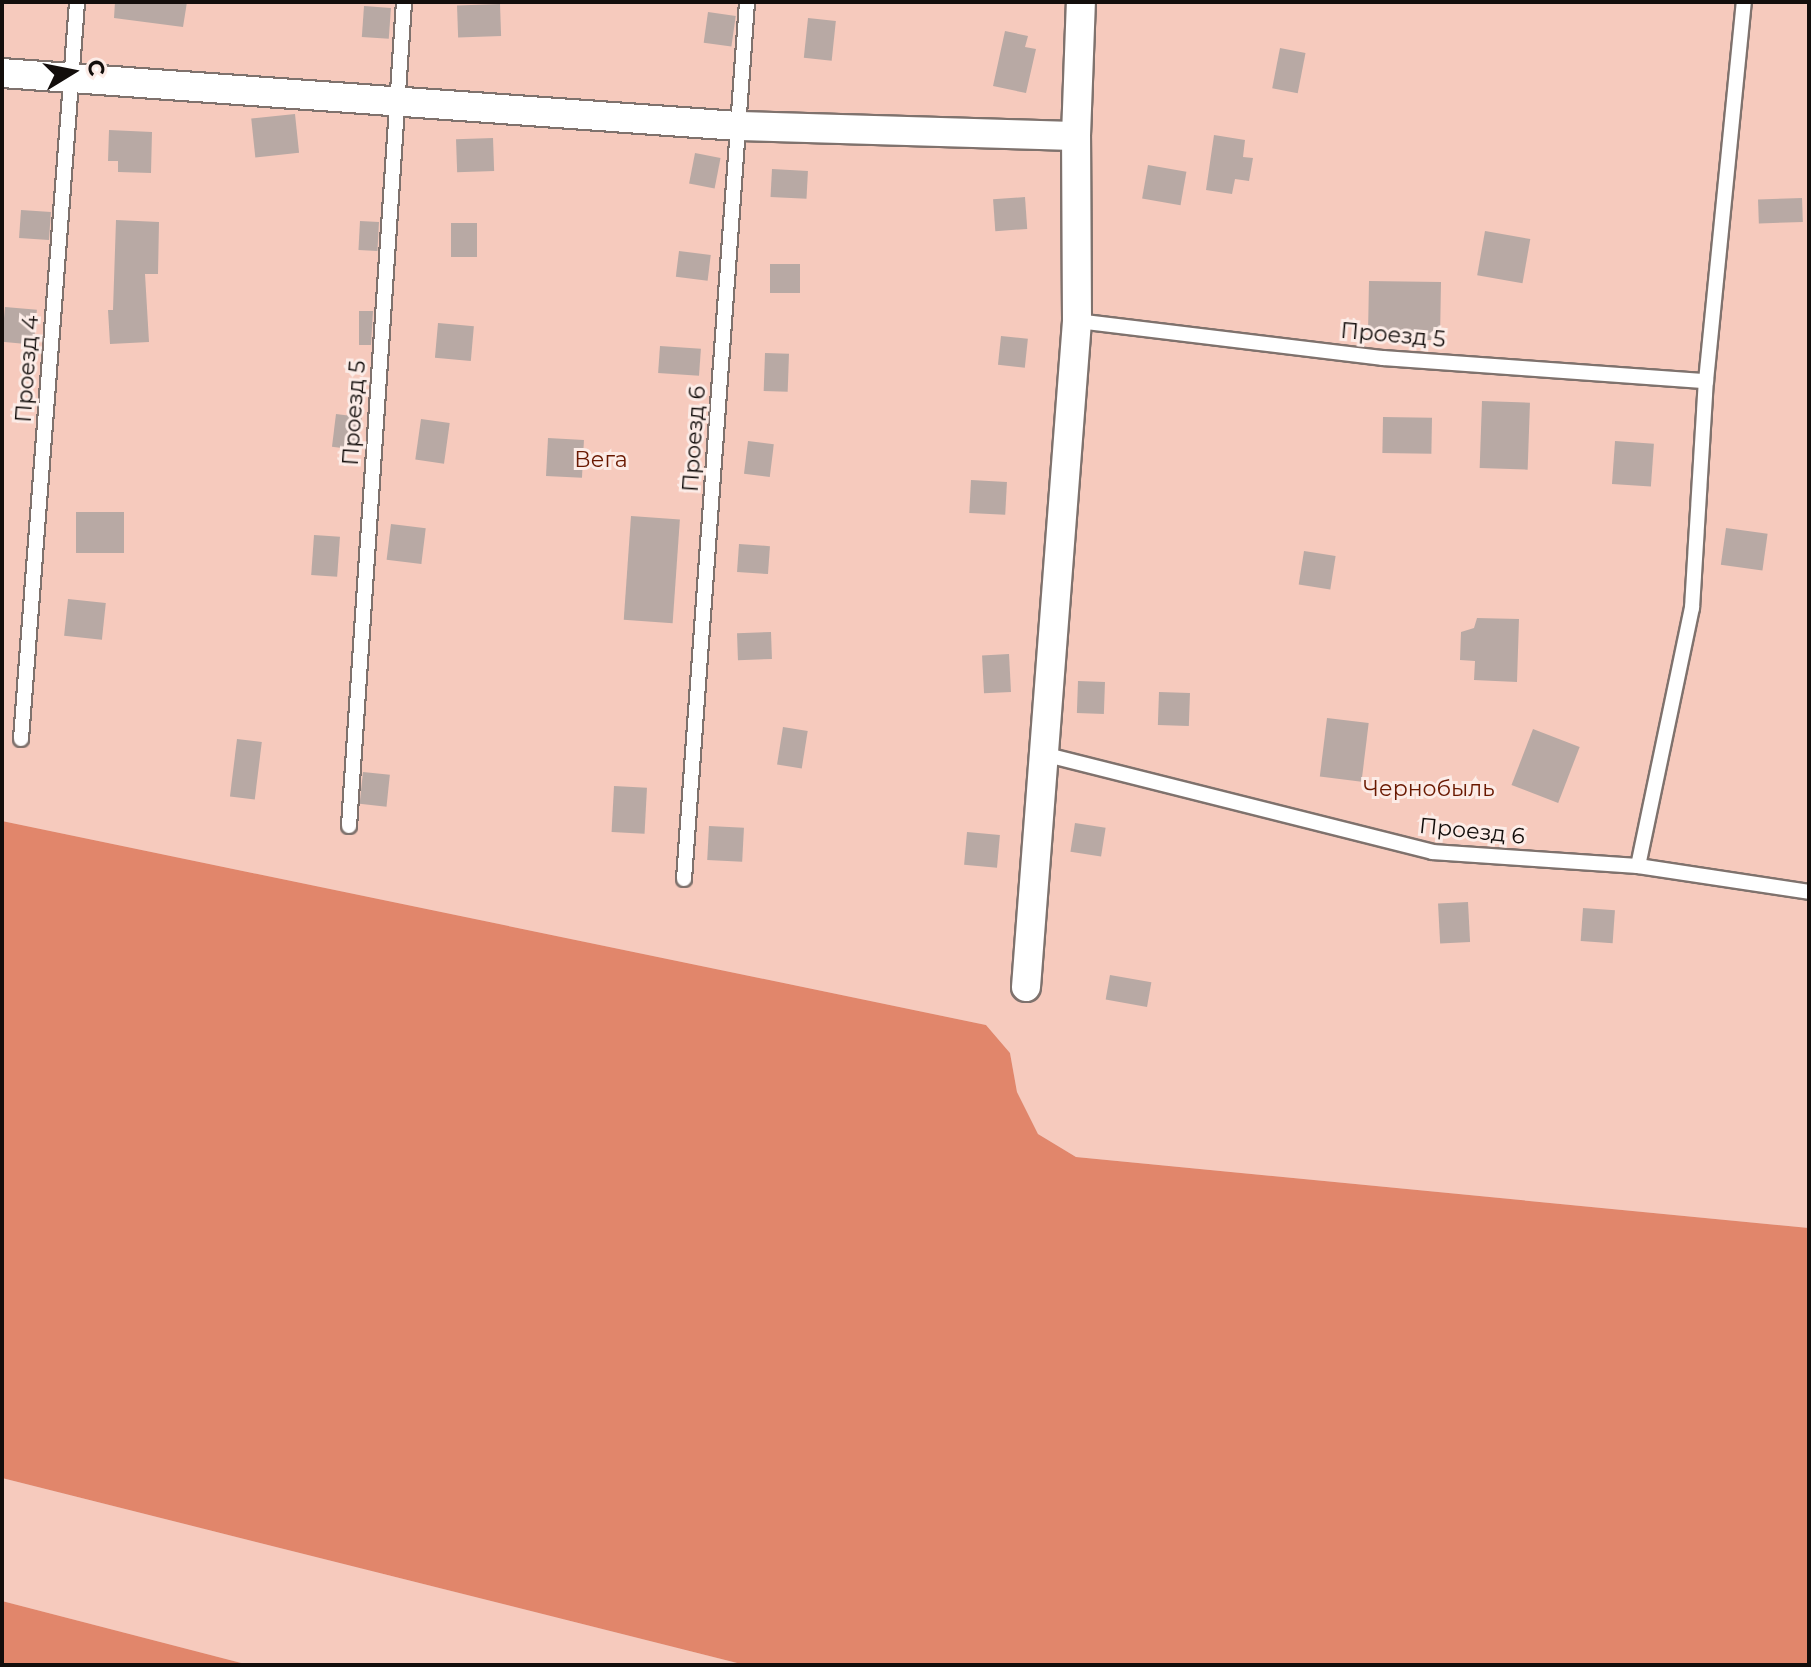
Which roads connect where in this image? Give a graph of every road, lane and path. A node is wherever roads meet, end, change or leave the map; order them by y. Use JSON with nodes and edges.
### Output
{"nodes":[{"id":1,"x":77,"y":2,"type":"edge"},
{"id":2,"x":404,"y":2,"type":"edge"},
{"id":3,"x":747,"y":2,"type":"edge"},
{"id":4,"x":1081,"y":2,"type":"edge"},
{"id":5,"x":1744,"y":2,"type":"edge"},
{"id":6,"x":2,"y":73,"type":"edge"},
{"id":7,"x":72,"y":78,"type":"junction"},
{"id":8,"x":397,"y":102,"type":"junction"},
{"id":9,"x":738,"y":126,"type":"junction"},
{"id":10,"x":1076,"y":136,"type":"junction"},
{"id":11,"x":1077,"y":321,"type":"junction"},
{"id":12,"x":1706,"y":381,"type":"junction"},
{"id":13,"x":21,"y":739,"type":"dead end"},
{"id":14,"x":1043,"y":754,"type":"junction"},
{"id":15,"x":349,"y":826,"type":"dead end"},
{"id":16,"x":1638,"y":866,"type":"junction"},
{"id":17,"x":684,"y":879,"type":"dead end"},
{"id":18,"x":1809,"y":892,"type":"edge"},
{"id":19,"x":1026,"y":987,"type":"dead end"}],
"edges":[{"from":1,"to":7,"type":"lane","name":"Проезд 4"},
{"from":2,"to":8,"type":"lane","name":"Проезд 5"},
{"from":3,"to":9,"type":"lane","name":"Проезд 6"},
{"from":4,"to":10,"type":"street"},
{"from":5,"to":12,"type":"lane"},
{"from":6,"to":7,"type":"street"},
{"from":7,"to":8,"type":"street"},
{"from":7,"to":13,"type":"lane","name":"Проезд 4"},
{"from":8,"to":9,"type":"street"},
{"from":8,"to":15,"type":"lane","name":"Проезд 5"},
{"from":9,"to":10,"type":"street"},
{"from":9,"to":17,"type":"lane","name":"Проезд 6"},
{"from":10,"to":11,"type":"street"},
{"from":11,"to":12,"type":"lane","name":"Проезд 5"},
{"from":11,"to":14,"type":"street"},
{"from":12,"to":16,"type":"lane"},
{"from":14,"to":16,"type":"lane","name":"Проезд 6"},
{"from":14,"to":19,"type":"street"},
{"from":16,"to":18,"type":"lane","name":"Проезд 6"}]}
